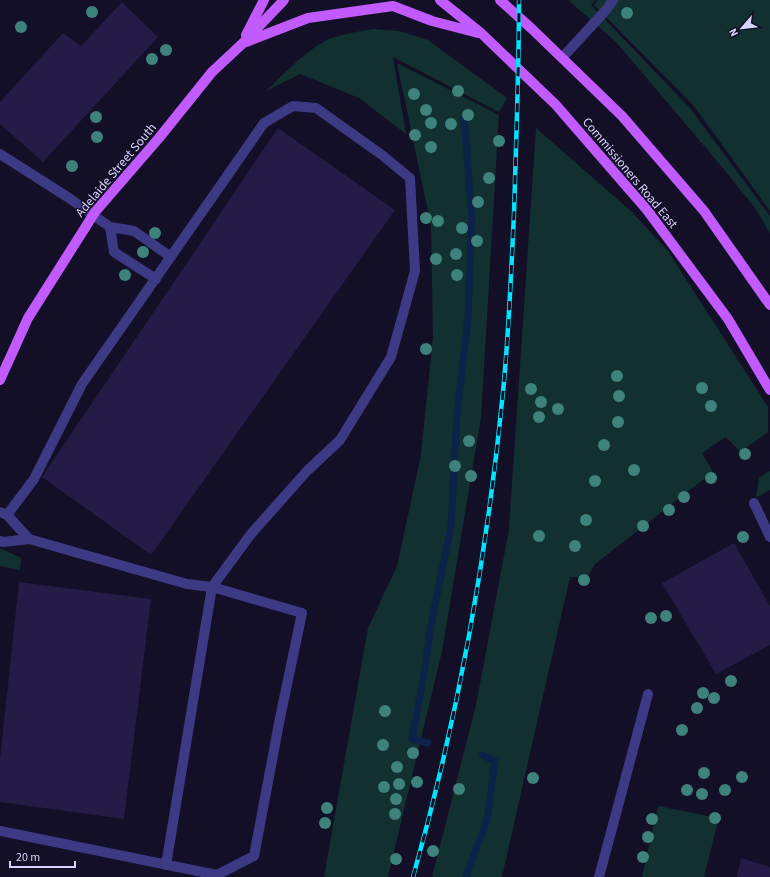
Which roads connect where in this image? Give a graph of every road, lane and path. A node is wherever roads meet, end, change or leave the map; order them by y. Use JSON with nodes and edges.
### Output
{"nodes":[{"id":1,"x":264,"y":0,"type":"edge"},
{"id":2,"x":284,"y":0,"type":"edge"},
{"id":3,"x":440,"y":0,"type":"edge"},
{"id":4,"x":500,"y":0,"type":"edge"},
{"id":5,"x":613,"y":0,"type":"edge"},
{"id":6,"x":482,"y":34,"type":"junction"},
{"id":7,"x":242,"y":44,"type":"junction"},
{"id":8,"x":562,"y":58,"type":"junction"},
{"id":9,"x":0,"y":154,"type":"edge"},
{"id":10,"x":93,"y":214,"type":"junction"},
{"id":11,"x":110,"y":227,"type":"junction"},
{"id":12,"x":171,"y":257,"type":"junction"},
{"id":13,"x":156,"y":279,"type":"junction"},
{"id":14,"x":770,"y":305,"type":"edge"},
{"id":15,"x":0,"y":380,"type":"edge"},
{"id":16,"x":770,"y":390,"type":"edge"},
{"id":17,"x":754,"y":503,"type":"dead end"},
{"id":18,"x":4,"y":513,"type":"edge"},
{"id":19,"x":770,"y":537,"type":"edge"},
{"id":20,"x":28,"y":539,"type":"junction"},
{"id":21,"x":0,"y":541,"type":"edge"},
{"id":22,"x":212,"y":587,"type":"junction"},
{"id":23,"x":648,"y":694,"type":"dead end"},
{"id":24,"x":0,"y":831,"type":"edge"},
{"id":25,"x":166,"y":865,"type":"junction"},
{"id":26,"x":599,"y":877,"type":"edge"}],
"edges":[{"from":1,"to":7,"type":"main road"},
{"from":2,"to":7,"type":"main road","name":"Adelaide Street South"},
{"from":3,"to":6,"type":"main road","name":"Commissioners Road East"},
{"from":4,"to":8,"type":"main road"},
{"from":5,"to":8,"type":"lane"},
{"from":6,"to":7,"type":"main road"},
{"from":6,"to":16,"type":"main road","name":"Commissioners Road East"},
{"from":7,"to":10,"type":"main road","name":"Adelaide Street South"},
{"from":8,"to":14,"type":"main road"},
{"from":9,"to":10,"type":"lane"},
{"from":10,"to":11,"type":"lane"},
{"from":10,"to":15,"type":"main road","name":"Adelaide Street South"},
{"from":11,"to":12,"type":"lane"},
{"from":11,"to":13,"type":"lane"},
{"from":12,"to":13,"type":"lane"},
{"from":12,"to":22,"type":"lane"},
{"from":13,"to":18,"type":"lane"},
{"from":17,"to":19,"type":"lane"},
{"from":18,"to":20,"type":"lane"},
{"from":20,"to":21,"type":"lane"},
{"from":20,"to":22,"type":"lane"},
{"from":22,"to":25,"type":"lane"},
{"from":22,"to":25,"type":"lane"},
{"from":23,"to":26,"type":"lane"},
{"from":24,"to":25,"type":"lane"}]}
